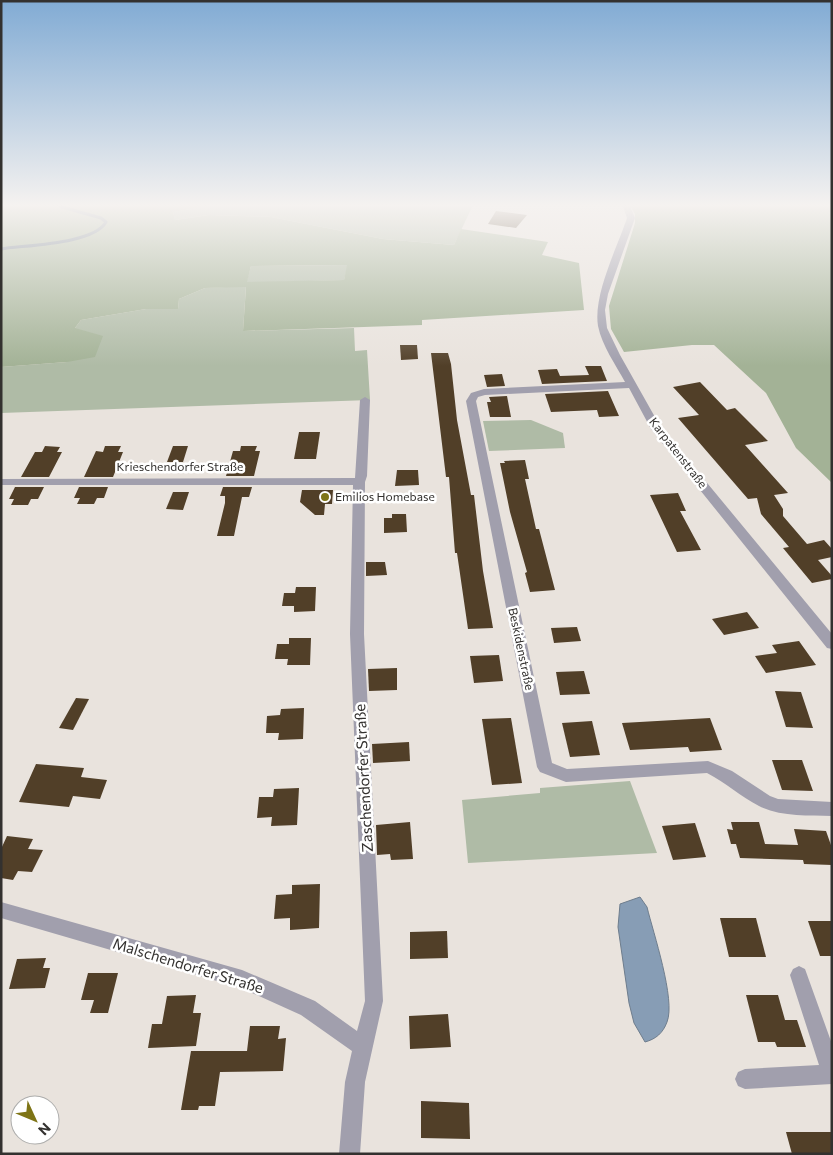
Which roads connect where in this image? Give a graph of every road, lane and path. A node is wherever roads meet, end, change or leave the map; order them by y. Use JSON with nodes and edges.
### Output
{"nodes":[{"id":1,"x":616,"y":258,"type":"edge"},
{"id":2,"x":633,"y":386,"type":"junction"},
{"id":3,"x":365,"y":400,"type":"dead end"},
{"id":4,"x":1,"y":482,"type":"edge"},
{"id":5,"x":359,"y":482,"type":"junction"},
{"id":6,"x":832,"y":644,"type":"edge"},
{"id":7,"x":832,"y":809,"type":"edge"},
{"id":8,"x":1,"y":910,"type":"edge"},
{"id":9,"x":799,"y":975,"type":"dead end"},
{"id":10,"x":363,"y":1048,"type":"junction"},
{"id":11,"x":832,"y":1074,"type":"edge"},
{"id":12,"x":745,"y":1079,"type":"dead end"},
{"id":13,"x":349,"y":1154,"type":"edge"}],
"edges":[{"from":1,"to":2,"type":"street","name":"Karpatenstraße"},
{"from":2,"to":6,"type":"street","name":"Karpatenstraße"},
{"from":2,"to":7,"type":"street","name":"Beskidenstraße"},
{"from":3,"to":5,"type":"street","name":"Zaschendorfer Straße"},
{"from":4,"to":5,"type":"street","name":"Krieschendorfer Straße"},
{"from":5,"to":10,"type":"street","name":"Zaschendorfer Straße"},
{"from":8,"to":10,"type":"street","name":"Malschendorfer Straße"},
{"from":9,"to":11,"type":"street"},
{"from":10,"to":13,"type":"street","name":"Zaschendorfer Straße"},
{"from":11,"to":12,"type":"street"}]}
